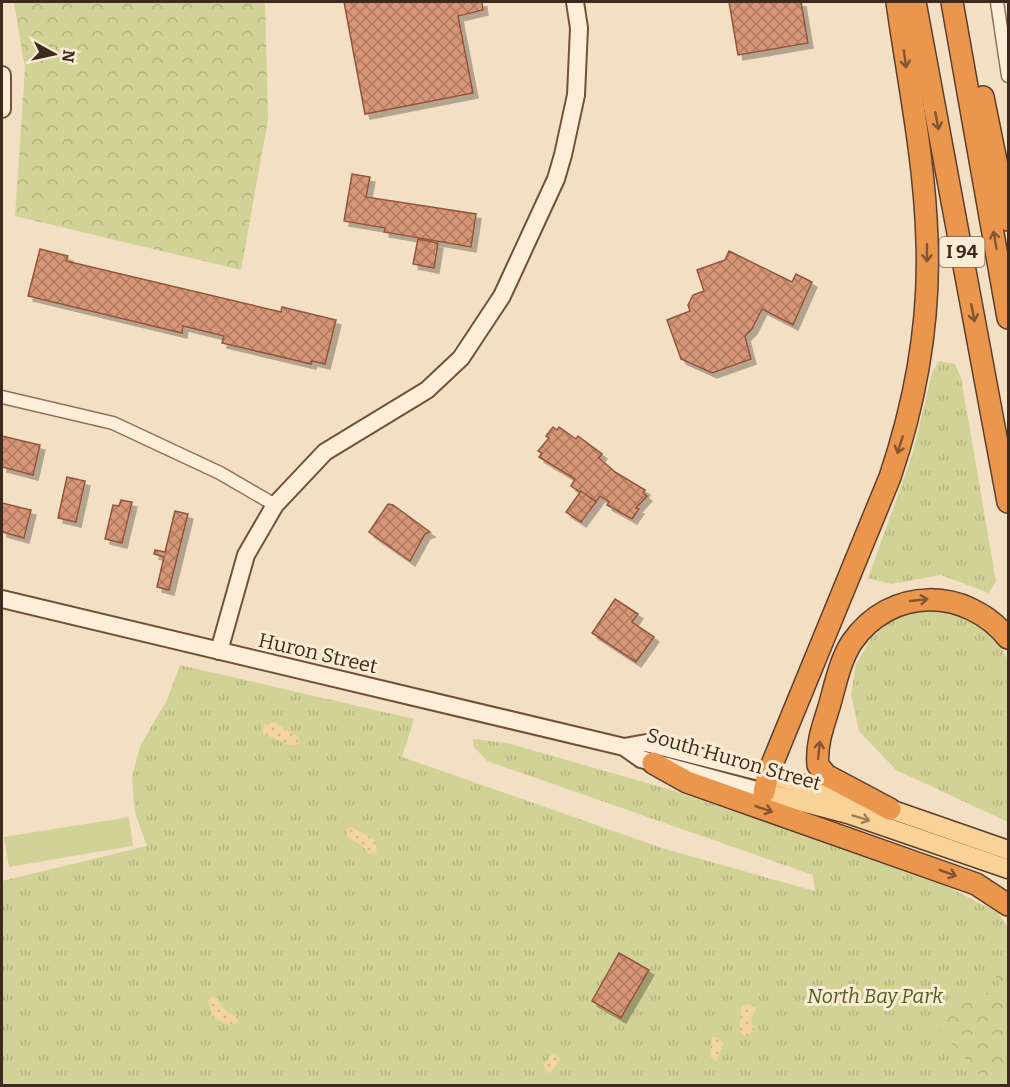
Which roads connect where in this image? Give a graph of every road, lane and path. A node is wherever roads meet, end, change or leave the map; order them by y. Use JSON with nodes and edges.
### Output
{"nodes":[{"id":1,"x":575,"y":2,"type":"edge"},
{"id":2,"x":897,"y":2,"type":"edge"},
{"id":3,"x":915,"y":2,"type":"edge"},
{"id":4,"x":953,"y":2,"type":"edge"},
{"id":5,"x":997,"y":2,"type":"edge"},
{"id":6,"x":2,"y":75,"type":"edge"},
{"id":7,"x":1008,"y":76,"type":"edge"},
{"id":8,"x":2,"y":109,"type":"edge"},
{"id":9,"x":1008,"y":220,"type":"edge"},
{"id":10,"x":1008,"y":318,"type":"edge"},
{"id":11,"x":2,"y":397,"type":"edge"},
{"id":12,"x":1008,"y":502,"type":"edge"},
{"id":13,"x":275,"y":505,"type":"junction"},
{"id":14,"x":2,"y":599,"type":"edge"},
{"id":15,"x":1008,"y":638,"type":"edge"},
{"id":16,"x":219,"y":651,"type":"junction"},
{"id":17,"x":624,"y":747,"type":"junction"},
{"id":18,"x":652,"y":762,"type":"junction"},
{"id":19,"x":766,"y":783,"type":"junction"},
{"id":20,"x":890,"y":809,"type":"junction"},
{"id":21,"x":1008,"y":850,"type":"edge"},
{"id":22,"x":1008,"y":869,"type":"edge"},
{"id":23,"x":1008,"y":905,"type":"edge"}],
"edges":[{"from":1,"to":13,"type":"main road"},
{"from":2,"to":19,"type":"highway","one_way":true},
{"from":3,"to":12,"type":"highway","number":"I 94","one_way":true},
{"from":4,"to":9,"type":"highway"},
{"from":10,"to":4,"type":"highway","number":"I 94","one_way":true},
{"from":5,"to":7,"type":"street"},
{"from":6,"to":8,"type":"main road"},
{"from":11,"to":13,"type":"street"},
{"from":13,"to":16,"type":"main road"},
{"from":14,"to":16,"type":"main road","name":"Huron Street"},
{"from":20,"to":15,"type":"highway","one_way":true},
{"from":16,"to":17,"type":"main road","name":"Huron Street"},
{"from":17,"to":18,"type":"main road","name":"South Huron Street"},
{"from":17,"to":19,"type":"main road","name":"South Huron Street"},
{"from":18,"to":19,"type":"main road","name":"South Huron Street"},
{"from":18,"to":23,"type":"highway","one_way":true},
{"from":19,"to":20,"type":"main road","name":"South Huron Street"},
{"from":19,"to":22,"type":"main road","name":"South Huron Street","one_way":true},
{"from":20,"to":21,"type":"main road","name":"South Huron Street"}]}
